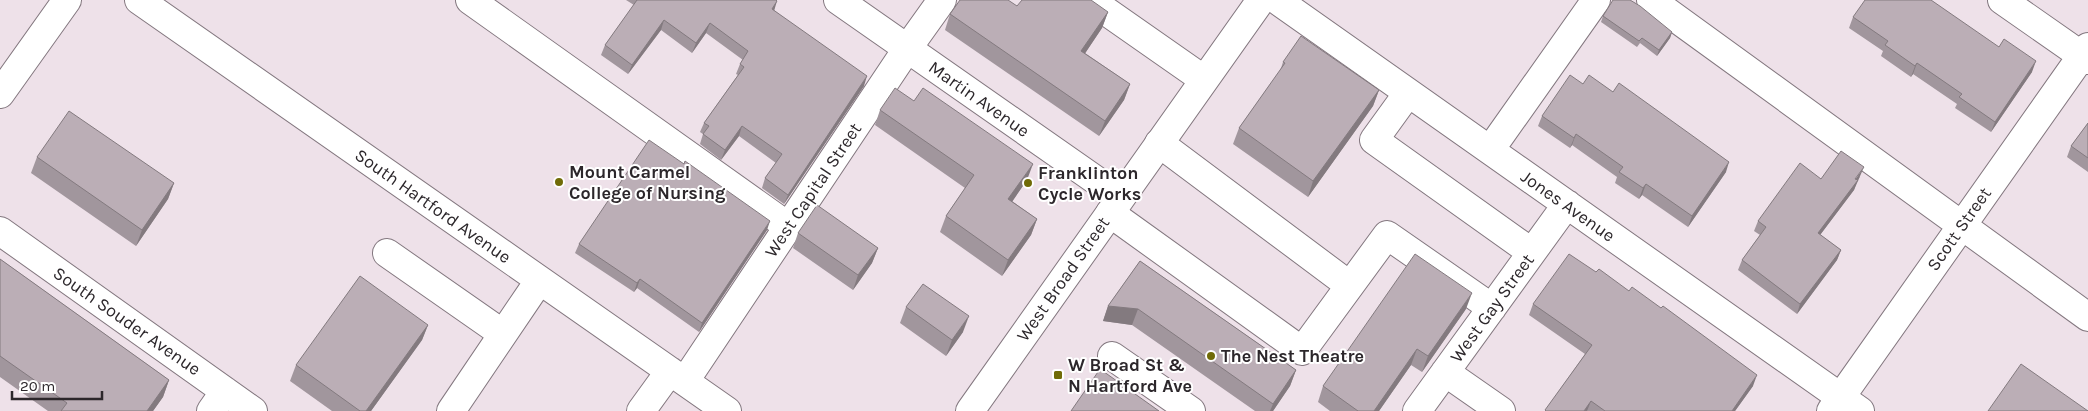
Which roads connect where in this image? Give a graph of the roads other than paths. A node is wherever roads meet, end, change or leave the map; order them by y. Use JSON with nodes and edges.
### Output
{"nodes":[{"id":1,"x":67,"y":0,"type":"edge"},
{"id":2,"x":139,"y":0,"type":"edge"},
{"id":3,"x":470,"y":0,"type":"edge"},
{"id":4,"x":838,"y":0,"type":"edge"},
{"id":5,"x":942,"y":0,"type":"edge"},
{"id":6,"x":1090,"y":0,"type":"edge"},
{"id":7,"x":1261,"y":0,"type":"edge"},
{"id":8,"x":1277,"y":0,"type":"edge"},
{"id":9,"x":1596,"y":0,"type":"edge"},
{"id":10,"x":1651,"y":0,"type":"edge"},
{"id":11,"x":2002,"y":0,"type":"edge"},
{"id":12,"x":907,"y":48,"type":"junction"},
{"id":13,"x":2086,"y":54,"type":"edge"},
{"id":14,"x":1203,"y":79,"type":"junction"},
{"id":15,"x":1408,"y":93,"type":"junction"},
{"id":16,"x":0,"y":94,"type":"edge"},
{"id":17,"x":1159,"y":143,"type":"junction"},
{"id":18,"x":1490,"y":150,"type":"junction"},
{"id":19,"x":1567,"y":204,"type":"junction"},
{"id":20,"x":1115,"y":205,"type":"junction"},
{"id":21,"x":1962,"y":225,"type":"junction"},
{"id":22,"x":789,"y":228,"type":"junction"},
{"id":23,"x":0,"y":231,"type":"edge"},
{"id":24,"x":1531,"y":252,"type":"junction"},
{"id":25,"x":387,"y":253,"type":"dead end"},
{"id":26,"x":539,"y":281,"type":"junction"},
{"id":27,"x":1349,"y":285,"type":"junction"},
{"id":28,"x":1492,"y":308,"type":"junction"},
{"id":29,"x":2088,"y":316,"type":"edge"},
{"id":30,"x":503,"y":334,"type":"junction"},
{"id":31,"x":1112,"y":356,"type":"dead end"},
{"id":32,"x":1446,"y":372,"type":"junction"},
{"id":33,"x":677,"y":376,"type":"junction"},
{"id":34,"x":218,"y":401,"type":"edge"},
{"id":35,"x":1844,"y":406,"type":"edge"},
{"id":36,"x":254,"y":411,"type":"edge"},
{"id":37,"x":451,"y":411,"type":"edge"},
{"id":38,"x":641,"y":411,"type":"edge"},
{"id":39,"x":728,"y":411,"type":"edge"},
{"id":40,"x":970,"y":411,"type":"edge"},
{"id":41,"x":1191,"y":411,"type":"edge"},
{"id":42,"x":1417,"y":411,"type":"edge"},
{"id":43,"x":1502,"y":411,"type":"edge"}],
"edges":[{"from":1,"to":16,"type":"street"},
{"from":2,"to":26,"type":"street","name":"South Hartford Avenue"},
{"from":3,"to":22,"type":"street"},
{"from":4,"to":12,"type":"street","name":"Martin Avenue"},
{"from":5,"to":12,"type":"street","name":"West Capital Street"},
{"from":6,"to":14,"type":"street"},
{"from":7,"to":14,"type":"street","name":"West Broad Street"},
{"from":8,"to":15,"type":"street","name":"Jones Avenue"},
{"from":9,"to":18,"type":"street"},
{"from":10,"to":21,"type":"street"},
{"from":11,"to":13,"type":"street"},
{"from":12,"to":20,"type":"street","name":"Martin Avenue"},
{"from":12,"to":22,"type":"street","name":"West Capital Street"},
{"from":13,"to":21,"type":"street","name":"Scott Street"},
{"from":14,"to":17,"type":"street","name":"West Broad Street"},
{"from":15,"to":18,"type":"street","name":"Jones Avenue"},
{"from":15,"to":24,"type":"street"},
{"from":17,"to":20,"type":"street","name":"West Broad Street"},
{"from":17,"to":27,"type":"street"},
{"from":18,"to":19,"type":"street","name":"Jones Avenue"},
{"from":19,"to":24,"type":"street","name":"West Gay Street"},
{"from":19,"to":35,"type":"street","name":"Jones Avenue"},
{"from":20,"to":27,"type":"street","name":"Martin Avenue"},
{"from":20,"to":40,"type":"street","name":"West Broad Street"},
{"from":21,"to":29,"type":"street"},
{"from":21,"to":35,"type":"street","name":"Scott Street"},
{"from":22,"to":33,"type":"street","name":"West Capital Street"},
{"from":23,"to":34,"type":"street","name":"South Souder Avenue"},
{"from":24,"to":28,"type":"street","name":"West Gay Street"},
{"from":25,"to":30,"type":"street"},
{"from":26,"to":30,"type":"street"},
{"from":26,"to":33,"type":"street","name":"South Hartford Avenue"},
{"from":27,"to":28,"type":"street"},
{"from":28,"to":32,"type":"street","name":"West Gay Street"},
{"from":30,"to":37,"type":"street"},
{"from":31,"to":41,"type":"street"},
{"from":32,"to":42,"type":"street","name":"West Gay Street"},
{"from":32,"to":43,"type":"street"},
{"from":33,"to":38,"type":"street","name":"West Capital Street"},
{"from":33,"to":39,"type":"street","name":"South Hartford Avenue"},
{"from":34,"to":36,"type":"street","name":"South Souder Avenue"}]}
